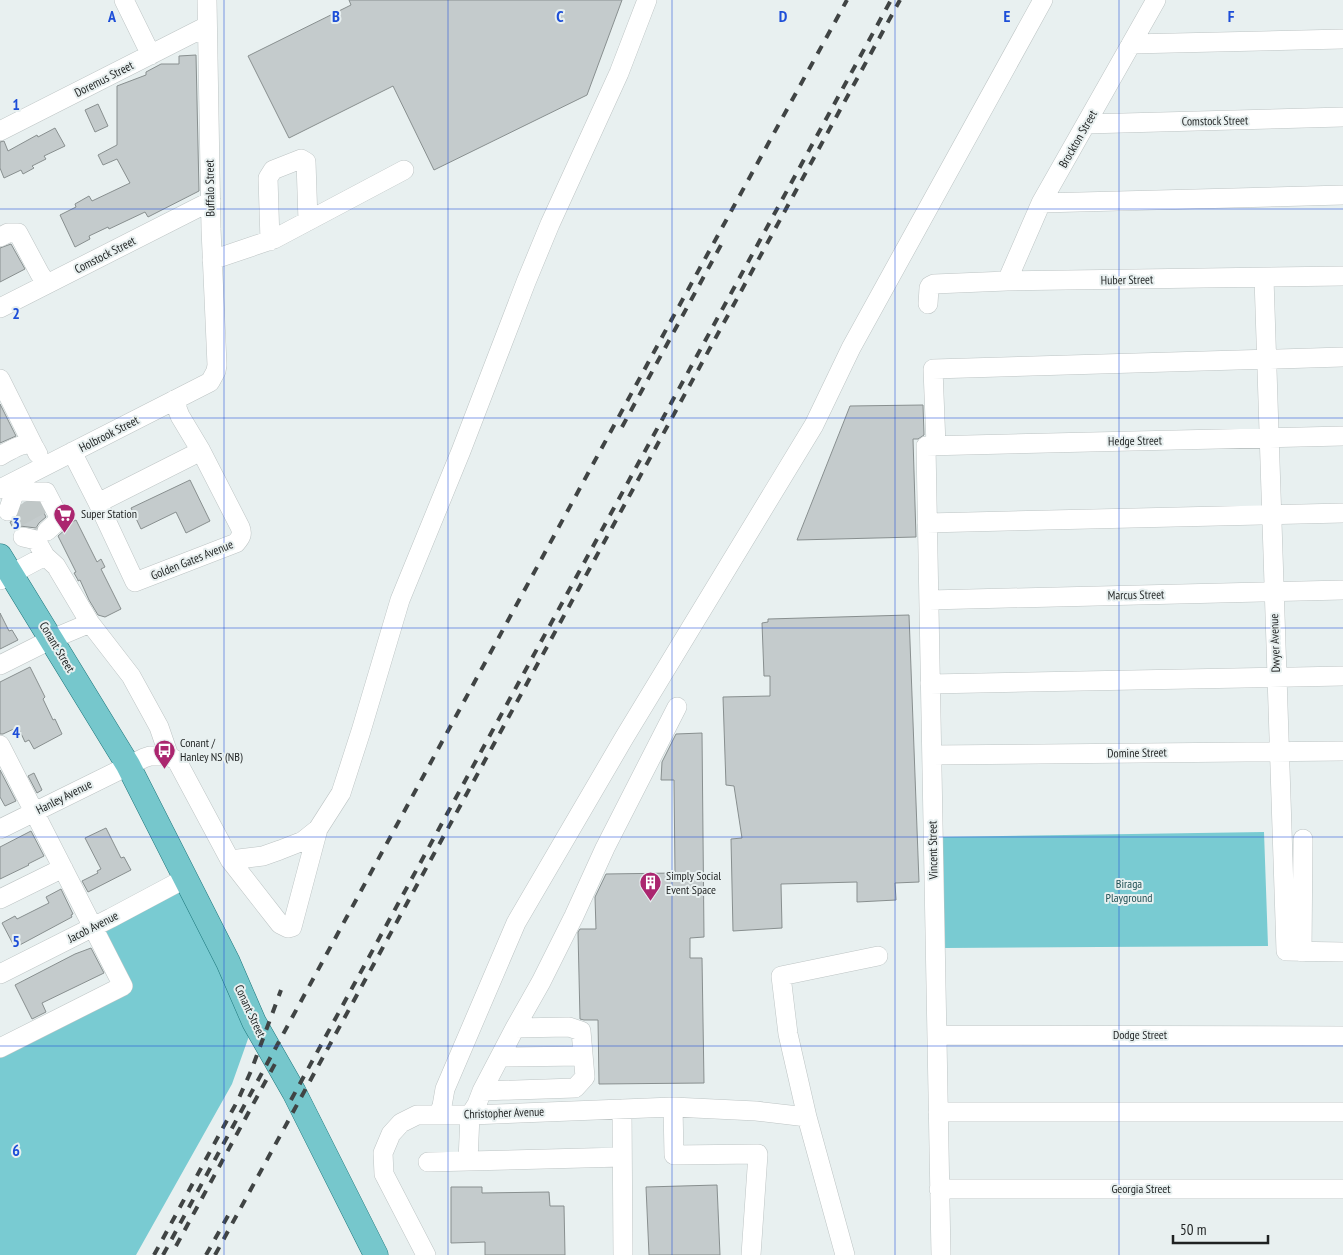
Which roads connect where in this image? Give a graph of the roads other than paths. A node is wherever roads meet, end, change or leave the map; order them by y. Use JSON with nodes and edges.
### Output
{"nodes":[{"id":1,"x":124,"y":0,"type":"edge"},
{"id":2,"x":207,"y":0,"type":"edge"},
{"id":3,"x":648,"y":0,"type":"edge"},
{"id":4,"x":1043,"y":0,"type":"edge"},
{"id":5,"x":1156,"y":0,"type":"edge"},
{"id":6,"x":208,"y":26,"type":"junction"},
{"id":7,"x":1343,"y":39,"type":"edge"},
{"id":8,"x":1131,"y":44,"type":"junction"},
{"id":9,"x":151,"y":55,"type":"junction"},
{"id":10,"x":1343,"y":118,"type":"edge"},
{"id":11,"x":1086,"y":124,"type":"junction"},
{"id":12,"x":0,"y":131,"type":"edge"},
{"id":13,"x":404,"y":170,"type":"dead end"},
{"id":14,"x":1343,"y":195,"type":"edge"},
{"id":15,"x":211,"y":201,"type":"junction"},
{"id":16,"x":1041,"y":203,"type":"junction"},
{"id":17,"x":308,"y":221,"type":"junction"},
{"id":18,"x":0,"y":236,"type":"edge"},
{"id":19,"x":270,"y":241,"type":"junction"},
{"id":20,"x":212,"y":260,"type":"junction"},
{"id":21,"x":1343,"y":276,"type":"edge"},
{"id":22,"x":1264,"y":278,"type":"junction"},
{"id":23,"x":1007,"y":281,"type":"junction"},
{"id":24,"x":47,"y":284,"type":"junction"},
{"id":25,"x":928,"y":304,"type":"dead end"},
{"id":26,"x":0,"y":308,"type":"edge"},
{"id":27,"x":1343,"y":357,"type":"edge"},
{"id":28,"x":1266,"y":359,"type":"junction"},
{"id":29,"x":214,"y":375,"type":"joint"},
{"id":30,"x":0,"y":378,"type":"edge"},
{"id":31,"x":174,"y":400,"type":"junction"},
{"id":32,"x":1343,"y":436,"type":"edge"},
{"id":33,"x":1269,"y":438,"type":"junction"},
{"id":34,"x":931,"y":446,"type":"junction"},
{"id":35,"x":34,"y":447,"type":"junction"},
{"id":36,"x":201,"y":451,"type":"junction"},
{"id":37,"x":72,"y":452,"type":"junction"},
{"id":38,"x":0,"y":456,"type":"edge"},
{"id":39,"x":44,"y":467,"type":"junction"},
{"id":40,"x":16,"y":496,"type":"edge"},
{"id":41,"x":98,"y":503,"type":"junction"},
{"id":42,"x":1343,"y":513,"type":"edge"},
{"id":43,"x":1271,"y":515,"type":"junction"},
{"id":44,"x":928,"y":523,"type":"junction"},
{"id":45,"x":38,"y":537,"type":"junction"},
{"id":46,"x":4,"y":570,"type":"edge"},
{"id":47,"x":1343,"y":590,"type":"edge"},
{"id":48,"x":1274,"y":592,"type":"junction"},
{"id":49,"x":929,"y":600,"type":"junction"},
{"id":50,"x":90,"y":623,"type":"junction"},
{"id":51,"x":52,"y":639,"type":"junction"},
{"id":52,"x":0,"y":665,"type":"edge"},
{"id":53,"x":1343,"y":676,"type":"edge"},
{"id":54,"x":1276,"y":677,"type":"junction"},
{"id":55,"x":930,"y":684,"type":"junction"},
{"id":56,"x":677,"y":707,"type":"dead end"},
{"id":57,"x":1,"y":748,"type":"edge"},
{"id":58,"x":1343,"y":750,"type":"edge"},
{"id":59,"x":1279,"y":751,"type":"junction"},
{"id":60,"x":932,"y":755,"type":"junction"},
{"id":61,"x":169,"y":756,"type":"junction"},
{"id":62,"x":128,"y":765,"type":"junction"},
{"id":63,"x":34,"y":812,"type":"junction"},
{"id":64,"x":0,"y":829,"type":"edge"},
{"id":65,"x":318,"y":829,"type":"dead end"},
{"id":66,"x":1303,"y":839,"type":"dead end"},
{"id":67,"x":230,"y":860,"type":"junction"},
{"id":68,"x":63,"y":868,"type":"junction"},
{"id":69,"x":186,"y":878,"type":"junction"},
{"id":70,"x":0,"y":899,"type":"edge"},
{"id":71,"x":94,"y":927,"type":"junction"},
{"id":72,"x":1302,"y":952,"type":"junction"},
{"id":73,"x":1343,"y":952,"type":"edge"},
{"id":74,"x":878,"y":956,"type":"dead end"},
{"id":75,"x":0,"y":974,"type":"edge"},
{"id":76,"x":515,"y":1028,"type":"junction"},
{"id":77,"x":937,"y":1035,"type":"junction"},
{"id":78,"x":1343,"y":1036,"type":"edge"},
{"id":79,"x":0,"y":1048,"type":"edge"},
{"id":80,"x":583,"y":1056,"type":"junction"},
{"id":81,"x":500,"y":1057,"type":"junction"},
{"id":82,"x":482,"y":1092,"type":"junction"},
{"id":83,"x":673,"y":1107,"type":"junction"},
{"id":84,"x":622,"y":1109,"type":"junction"},
{"id":85,"x":938,"y":1112,"type":"junction"},
{"id":86,"x":1343,"y":1112,"type":"edge"},
{"id":87,"x":438,"y":1115,"type":"junction"},
{"id":88,"x":470,"y":1115,"type":"junction"},
{"id":89,"x":807,"y":1117,"type":"junction"},
{"id":90,"x":622,"y":1157,"type":"junction"},
{"id":91,"x":468,"y":1161,"type":"junction"},
{"id":92,"x":428,"y":1162,"type":"dead end"},
{"id":93,"x":940,"y":1189,"type":"junction"},
{"id":94,"x":1343,"y":1190,"type":"edge"},
{"id":95,"x":376,"y":1255,"type":"edge"},
{"id":96,"x":426,"y":1255,"type":"edge"},
{"id":97,"x":623,"y":1255,"type":"edge"},
{"id":98,"x":751,"y":1255,"type":"edge"},
{"id":99,"x":845,"y":1255,"type":"edge"},
{"id":100,"x":941,"y":1255,"type":"edge"}],
"edges":[{"from":1,"to":9,"type":"street"},
{"from":2,"to":6,"type":"street","name":"Buffalo Street"},
{"from":3,"to":67,"type":"street"},
{"from":4,"to":87,"type":"street"},
{"from":5,"to":8,"type":"street","name":"Brockton Street"},
{"from":6,"to":9,"type":"street","name":"Doremus Street"},
{"from":6,"to":15,"type":"street","name":"Buffalo Street"},
{"from":7,"to":8,"type":"street"},
{"from":8,"to":11,"type":"street","name":"Brockton Street"},
{"from":9,"to":12,"type":"street","name":"Doremus Street"},
{"from":10,"to":11,"type":"street","name":"Comstock Street"},
{"from":11,"to":16,"type":"street","name":"Brockton Street"},
{"from":13,"to":17,"type":"street"},
{"from":14,"to":16,"type":"street"},
{"from":15,"to":20,"type":"street","name":"Buffalo Street"},
{"from":15,"to":24,"type":"street","name":"Comstock Street"},
{"from":16,"to":23,"type":"street","name":"Brockton Street"},
{"from":17,"to":19,"type":"street"},
{"from":17,"to":19,"type":"street"},
{"from":18,"to":24,"type":"street"},
{"from":19,"to":20,"type":"street"},
{"from":20,"to":29,"type":"street","name":"Buffalo Street"},
{"from":21,"to":22,"type":"street","name":"Huber Street"},
{"from":22,"to":23,"type":"street","name":"Huber Street"},
{"from":22,"to":28,"type":"street","name":"Dwyer Avenue"},
{"from":23,"to":25,"type":"street","name":"Huber Street"},
{"from":24,"to":26,"type":"street","name":"Comstock Street"},
{"from":27,"to":28,"type":"street"},
{"from":28,"to":33,"type":"street","name":"Dwyer Avenue"},
{"from":28,"to":34,"type":"street","name":"Vincent Street"},
{"from":29,"to":31,"type":"street","name":"Holbrook Street"},
{"from":30,"to":35,"type":"street"},
{"from":31,"to":36,"type":"street"},
{"from":31,"to":37,"type":"street","name":"Holbrook Street"},
{"from":32,"to":33,"type":"street","name":"Hedge Street"},
{"from":33,"to":34,"type":"street","name":"Hedge Street"},
{"from":33,"to":43,"type":"street","name":"Dwyer Avenue"},
{"from":34,"to":44,"type":"street","name":"Vincent Street"},
{"from":35,"to":38,"type":"street"},
{"from":35,"to":39,"type":"street"},
{"from":36,"to":41,"type":"street"},
{"from":36,"to":41,"type":"street","name":"Golden Gates Avenue"},
{"from":37,"to":39,"type":"street","name":"Holbrook Street"},
{"from":37,"to":41,"type":"street","name":"Golden Gates Avenue"},
{"from":39,"to":40,"type":"street","name":"Holbrook Street"},
{"from":40,"to":45,"type":"street"},
{"from":42,"to":43,"type":"street"},
{"from":43,"to":44,"type":"street"},
{"from":43,"to":48,"type":"street","name":"Dwyer Avenue"},
{"from":44,"to":49,"type":"street","name":"Vincent Street"},
{"from":45,"to":46,"type":"street"},
{"from":45,"to":50,"type":"street"},
{"from":46,"to":51,"type":"main road","name":"Conant Street"},
{"from":47,"to":48,"type":"street","name":"Marcus Street"},
{"from":48,"to":49,"type":"street","name":"Marcus Street"},
{"from":48,"to":54,"type":"street","name":"Dwyer Avenue"},
{"from":49,"to":55,"type":"street","name":"Vincent Street"},
{"from":50,"to":51,"type":"street"},
{"from":50,"to":61,"type":"street"},
{"from":51,"to":52,"type":"street"},
{"from":51,"to":62,"type":"main road","name":"Conant Street"},
{"from":53,"to":54,"type":"street"},
{"from":54,"to":55,"type":"street"},
{"from":54,"to":59,"type":"street","name":"Dwyer Avenue"},
{"from":55,"to":60,"type":"street","name":"Vincent Street"},
{"from":56,"to":76,"type":"street"},
{"from":57,"to":63,"type":"street"},
{"from":58,"to":59,"type":"street","name":"Domine Street"},
{"from":59,"to":60,"type":"street","name":"Domine Street"},
{"from":59,"to":72,"type":"street","name":"Dwyer Avenue"},
{"from":60,"to":77,"type":"street","name":"Vincent Street"},
{"from":61,"to":62,"type":"street"},
{"from":61,"to":67,"type":"street"},
{"from":62,"to":63,"type":"street","name":"Hanley Avenue"},
{"from":62,"to":69,"type":"main road","name":"Conant Street"},
{"from":63,"to":64,"type":"street","name":"Hanley Avenue"},
{"from":63,"to":68,"type":"street"},
{"from":65,"to":67,"type":"street"},
{"from":66,"to":72,"type":"street"},
{"from":68,"to":70,"type":"street"},
{"from":68,"to":71,"type":"street"},
{"from":69,"to":71,"type":"street","name":"Jacob Avenue"},
{"from":69,"to":95,"type":"main road","name":"Conant Street"},
{"from":71,"to":75,"type":"street","name":"Jacob Avenue"},
{"from":71,"to":79,"type":"street"},
{"from":72,"to":73,"type":"street"},
{"from":74,"to":89,"type":"street"},
{"from":76,"to":80,"type":"street"},
{"from":76,"to":81,"type":"street"},
{"from":77,"to":78,"type":"street","name":"Dodge Street"},
{"from":77,"to":85,"type":"street","name":"Vincent Street"},
{"from":80,"to":81,"type":"street"},
{"from":80,"to":82,"type":"street"},
{"from":81,"to":82,"type":"street"},
{"from":82,"to":88,"type":"street"},
{"from":83,"to":84,"type":"street","name":"Christopher Avenue"},
{"from":83,"to":89,"type":"street","name":"Christopher Avenue"},
{"from":83,"to":98,"type":"street"},
{"from":84,"to":88,"type":"street","name":"Christopher Avenue"},
{"from":84,"to":90,"type":"street"},
{"from":85,"to":86,"type":"street"},
{"from":85,"to":93,"type":"street","name":"Vincent Street"},
{"from":87,"to":88,"type":"street","name":"Christopher Avenue"},
{"from":87,"to":96,"type":"street","name":"Christopher Avenue"},
{"from":88,"to":91,"type":"street"},
{"from":89,"to":99,"type":"street"},
{"from":90,"to":91,"type":"street"},
{"from":90,"to":97,"type":"street"},
{"from":91,"to":92,"type":"street"},
{"from":93,"to":94,"type":"street","name":"Georgia Street"},
{"from":93,"to":100,"type":"street","name":"Vincent Street"}]}
